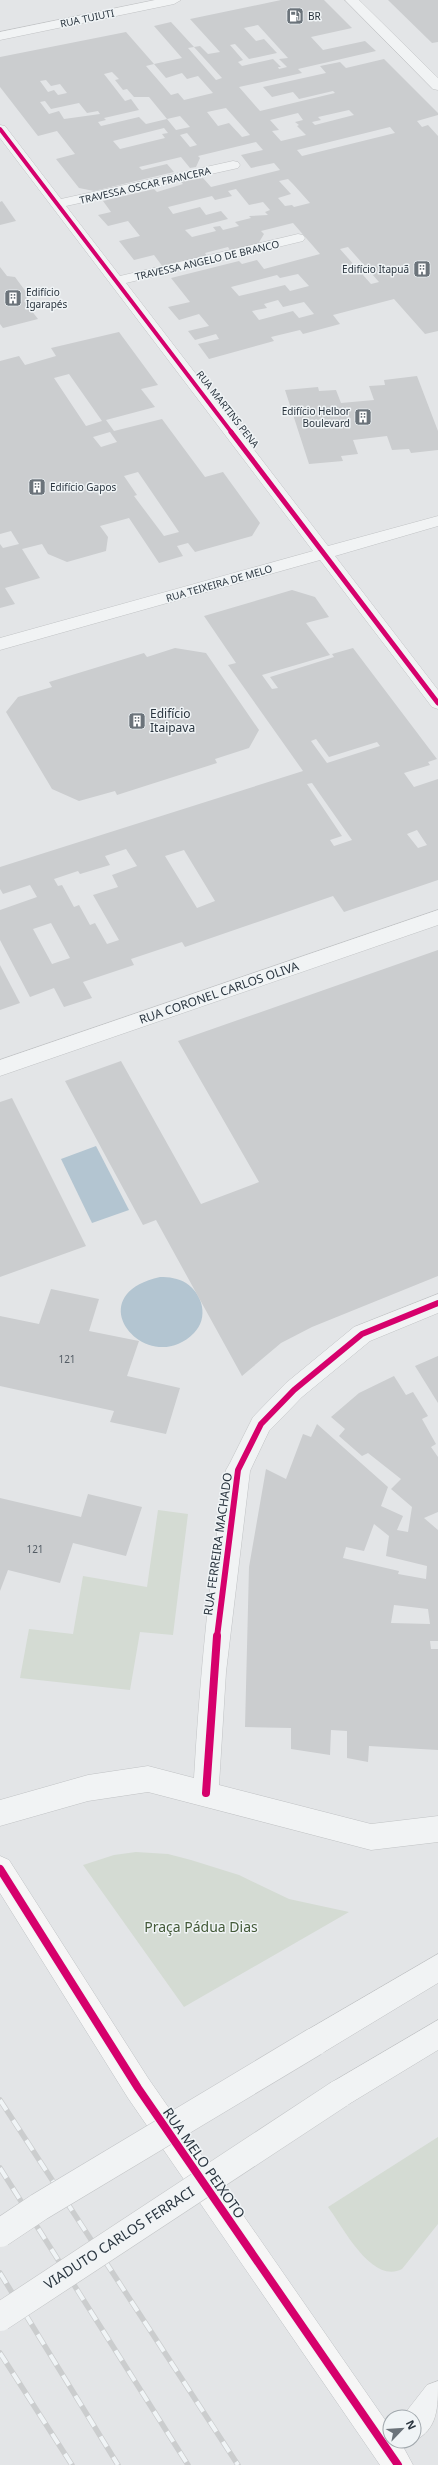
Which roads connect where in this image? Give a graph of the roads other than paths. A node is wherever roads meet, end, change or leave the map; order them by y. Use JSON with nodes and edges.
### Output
{"nodes":[{"id":1,"x":174,"y":0,"type":"edge"},
{"id":2,"x":352,"y":0,"type":"edge"},
{"id":3,"x":0,"y":36,"type":"edge"},
{"id":4,"x":438,"y":86,"type":"edge"},
{"id":5,"x":0,"y":129,"type":"edge"},
{"id":6,"x":233,"y":165,"type":"dead end"},
{"id":7,"x":57,"y":204,"type":"junction"},
{"id":8,"x":298,"y":238,"type":"dead end"},
{"id":9,"x":116,"y":281,"type":"junction"},
{"id":10,"x":438,"y":521,"type":"edge"},
{"id":11,"x":326,"y":553,"type":"junction"},
{"id":12,"x":0,"y":644,"type":"edge"},
{"id":13,"x":438,"y":703,"type":"edge"},
{"id":14,"x":438,"y":917,"type":"edge"},
{"id":15,"x":0,"y":1068,"type":"edge"},
{"id":16,"x":438,"y":1303,"type":"edge"},
{"id":17,"x":206,"y":1793,"type":"junction"},
{"id":18,"x":0,"y":1813,"type":"edge"},
{"id":19,"x":438,"y":1829,"type":"edge"},
{"id":20,"x":0,"y":1869,"type":"edge"},
{"id":21,"x":438,"y":1968,"type":"edge"},
{"id":22,"x":438,"y":2034,"type":"edge"},
{"id":23,"x":0,"y":2233,"type":"edge"},
{"id":24,"x":0,"y":2318,"type":"edge"},
{"id":25,"x":438,"y":2396,"type":"edge"},
{"id":26,"x":422,"y":2416,"type":"edge"},
{"id":27,"x":397,"y":2454,"type":"edge"}],
"edges":[{"from":1,"to":3,"type":"street","name":"RUA TUIUTI"},
{"from":2,"to":4,"type":"street"},
{"from":5,"to":7,"type":"street","name":"RUA MARTINS PENA"},
{"from":6,"to":7,"type":"street","name":"TRAVESSA OSCAR FRANCERA"},
{"from":7,"to":9,"type":"street","name":"RUA MARTINS PENA"},
{"from":8,"to":9,"type":"street","name":"TRAVESSA ANGELO DE BRANCO"},
{"from":9,"to":11,"type":"street","name":"RUA MARTINS PENA"},
{"from":10,"to":11,"type":"street","name":"RUA TEIXEIRA DE MELO"},
{"from":11,"to":12,"type":"street","name":"RUA TEIXEIRA DE MELO"},
{"from":11,"to":13,"type":"street","name":"RUA MARTINS PENA"},
{"from":14,"to":15,"type":"street","name":"RUA CORONEL CARLOS OLIVA"},
{"from":16,"to":17,"type":"street","name":"RUA FERREIRA MACHADO"},
{"from":17,"to":18,"type":"street"},
{"from":17,"to":19,"type":"street"},
{"from":20,"to":27,"type":"main road","name":"RUA MELO PEIXOTO"},
{"from":21,"to":23,"type":"street","bridge":true},
{"from":22,"to":24,"type":"street","name":"VIADUTO CARLOS FERRACI","bridge":true},
{"from":25,"to":26,"type":"street"}]}
